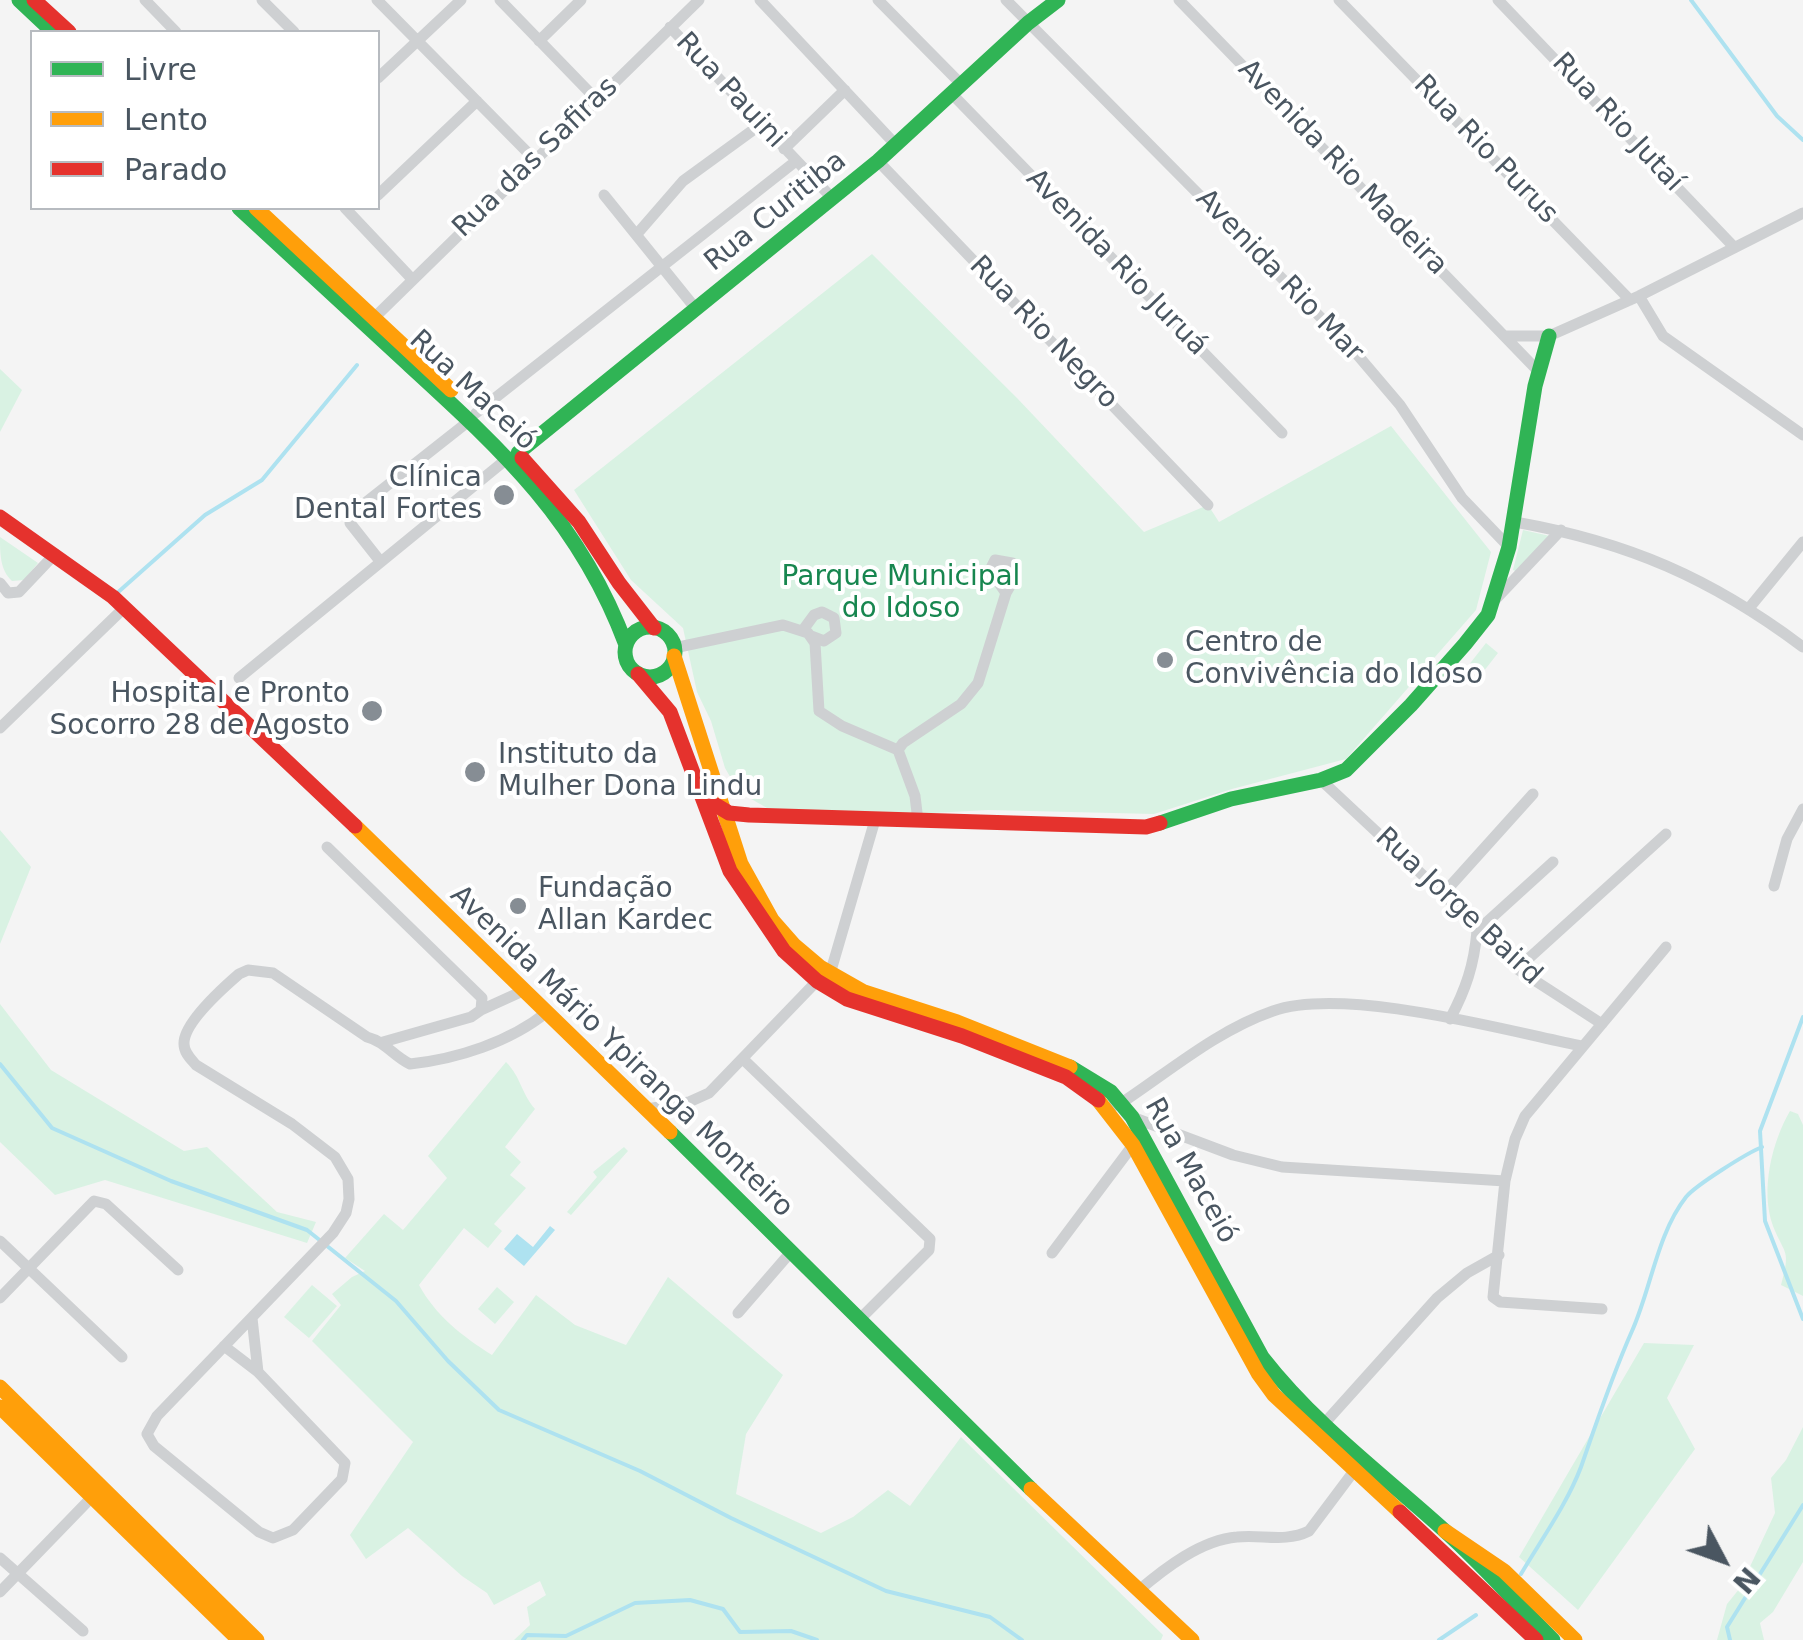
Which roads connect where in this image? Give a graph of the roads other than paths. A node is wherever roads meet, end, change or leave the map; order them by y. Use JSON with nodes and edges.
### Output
{"nodes":[{"id":1,"x":19,"y":0,"type":"edge"},
{"id":2,"x":34,"y":0,"type":"edge"},
{"id":3,"x":145,"y":0,"type":"edge"},
{"id":4,"x":262,"y":0,"type":"edge"},
{"id":5,"x":377,"y":0,"type":"edge"},
{"id":6,"x":460,"y":0,"type":"edge"},
{"id":7,"x":500,"y":0,"type":"edge"},
{"id":8,"x":582,"y":0,"type":"edge"},
{"id":9,"x":699,"y":0,"type":"edge"},
{"id":10,"x":760,"y":0,"type":"edge"},
{"id":11,"x":878,"y":0,"type":"edge"},
{"id":12,"x":1006,"y":0,"type":"edge"},
{"id":13,"x":1058,"y":0,"type":"edge"},
{"id":14,"x":1178,"y":0,"type":"edge"},
{"id":15,"x":1339,"y":0,"type":"edge"},
{"id":16,"x":1498,"y":0,"type":"edge"},
{"id":17,"x":1028,"y":24,"type":"junction"},
{"id":18,"x":670,"y":27,"type":"junction"},
{"id":19,"x":51,"y":30,"type":"edge"},
{"id":20,"x":67,"y":30,"type":"edge"},
{"id":21,"x":174,"y":30,"type":"edge"},
{"id":22,"x":292,"y":30,"type":"edge"},
{"id":23,"x":418,"y":41,"type":"junction"},
{"id":24,"x":539,"y":41,"type":"junction"},
{"id":25,"x":380,"y":76,"type":"edge"},
{"id":26,"x":956,"y":88,"type":"junction"},
{"id":27,"x":845,"y":90,"type":"junction"},
{"id":28,"x":596,"y":99,"type":"junction"},
{"id":29,"x":478,"y":101,"type":"junction"},
{"id":30,"x":760,"y":125,"type":"junction"},
{"id":31,"x":896,"y":144,"type":"junction"},
{"id":32,"x":784,"y":149,"type":"junction"},
{"id":33,"x":534,"y":160,"type":"junction"},
{"id":34,"x":796,"y":161,"type":"junction"},
{"id":35,"x":878,"y":161,"type":"junction"},
{"id":36,"x":380,"y":192,"type":"edge"},
{"id":37,"x":604,"y":194,"type":"dead end"},
{"id":38,"x":832,"y":198,"type":"junction"},
{"id":39,"x":241,"y":210,"type":"edge"},
{"id":40,"x":258,"y":210,"type":"edge"},
{"id":41,"x":354,"y":211,"type":"edge"},
{"id":42,"x":1803,"y":213,"type":"edge"},
{"id":43,"x":637,"y":234,"type":"junction"},
{"id":44,"x":1734,"y":247,"type":"junction"},
{"id":45,"x":662,"y":268,"type":"junction"},
{"id":46,"x":412,"y":280,"type":"junction"},
{"id":47,"x":1634,"y":298,"type":"junction"},
{"id":48,"x":696,"y":309,"type":"junction"},
{"id":49,"x":374,"y":316,"type":"junction"},
{"id":50,"x":1506,"y":336,"type":"junction"},
{"id":51,"x":1549,"y":336,"type":"junction"},
{"id":52,"x":1538,"y":371,"type":"junction"},
{"id":53,"x":473,"y":417,"type":"junction"},
{"id":54,"x":1282,"y":433,"type":"dead end"},
{"id":55,"x":1803,"y":435,"type":"edge"},
{"id":56,"x":513,"y":456,"type":"junction"},
{"id":57,"x":1208,"y":505,"type":"dead end"},
{"id":58,"x":0,"y":517,"type":"edge"},
{"id":59,"x":1514,"y":522,"type":"junction"},
{"id":60,"x":575,"y":527,"type":"junction"},
{"id":61,"x":1561,"y":530,"type":"junction"},
{"id":62,"x":1803,"y":542,"type":"edge"},
{"id":63,"x":1509,"y":547,"type":"junction"},
{"id":64,"x":55,"y":554,"type":"junction"},
{"id":65,"x":380,"y":561,"type":"junction"},
{"id":66,"x":0,"y":583,"type":"edge"},
{"id":67,"x":1006,"y":593,"type":"dead end"},
{"id":68,"x":1493,"y":602,"type":"junction"},
{"id":69,"x":125,"y":607,"type":"junction"},
{"id":70,"x":1750,"y":607,"type":"junction"},
{"id":71,"x":654,"y":628,"type":"junction"},
{"id":72,"x":626,"y":645,"type":"junction"},
{"id":73,"x":1803,"y":647,"type":"edge"},
{"id":74,"x":674,"y":652,"type":"junction"},
{"id":75,"x":638,"y":674,"type":"junction"},
{"id":76,"x":239,"y":678,"type":"dead end"},
{"id":77,"x":0,"y":728,"type":"edge"},
{"id":78,"x":898,"y":750,"type":"junction"},
{"id":79,"x":1321,"y":780,"type":"junction"},
{"id":80,"x":708,"y":793,"type":"junction"},
{"id":81,"x":1533,"y":794,"type":"dead end"},
{"id":82,"x":720,"y":808,"type":"junction"},
{"id":83,"x":1803,"y":809,"type":"edge"},
{"id":84,"x":767,"y":814,"type":"junction"},
{"id":85,"x":749,"y":815,"type":"junction"},
{"id":86,"x":874,"y":820,"type":"junction"},
{"id":87,"x":918,"y":821,"type":"junction"},
{"id":88,"x":728,"y":834,"type":"junction"},
{"id":89,"x":1666,"y":834,"type":"dead end"},
{"id":90,"x":328,"y":847,"type":"dead end"},
{"id":91,"x":1553,"y":862,"type":"dead end"},
{"id":92,"x":1774,"y":886,"type":"dead end"},
{"id":93,"x":1443,"y":894,"type":"junction"},
{"id":94,"x":1477,"y":931,"type":"junction"},
{"id":95,"x":1666,"y":946,"type":"dead end"},
{"id":96,"x":1517,"y":968,"type":"junction"},
{"id":97,"x":823,"y":978,"type":"junction"},
{"id":98,"x":524,"y":990,"type":"junction"},
{"id":99,"x":481,"y":1010,"type":"junction"},
{"id":100,"x":547,"y":1012,"type":"junction"},
{"id":101,"x":1450,"y":1019,"type":"junction"},
{"id":102,"x":1602,"y":1024,"type":"junction"},
{"id":103,"x":384,"y":1042,"type":"junction"},
{"id":104,"x":1581,"y":1046,"type":"junction"},
{"id":105,"x":744,"y":1060,"type":"junction"},
{"id":106,"x":647,"y":1109,"type":"junction"},
{"id":107,"x":1106,"y":1109,"type":"junction"},
{"id":108,"x":1128,"y":1109,"type":"junction"},
{"id":109,"x":1133,"y":1145,"type":"junction"},
{"id":110,"x":1505,"y":1181,"type":"junction"},
{"id":111,"x":0,"y":1241,"type":"edge"},
{"id":112,"x":790,"y":1253,"type":"junction"},
{"id":113,"x":1052,"y":1253,"type":"dead end"},
{"id":114,"x":1499,"y":1255,"type":"junction"},
{"id":115,"x":28,"y":1268,"type":"junction"},
{"id":116,"x":178,"y":1270,"type":"dead end"},
{"id":117,"x":0,"y":1298,"type":"edge"},
{"id":118,"x":1602,"y":1309,"type":"dead end"},
{"id":119,"x":738,"y":1314,"type":"dead end"},
{"id":120,"x":252,"y":1318,"type":"junction"},
{"id":121,"x":860,"y":1320,"type":"junction"},
{"id":122,"x":224,"y":1346,"type":"junction"},
{"id":123,"x":122,"y":1358,"type":"dead end"},
{"id":124,"x":258,"y":1372,"type":"junction"},
{"id":125,"x":0,"y":1387,"type":"edge"},
{"id":126,"x":0,"y":1406,"type":"edge"},
{"id":127,"x":1322,"y":1426,"type":"junction"},
{"id":128,"x":1354,"y":1471,"type":"junction"},
{"id":129,"x":92,"y":1497,"type":"junction"},
{"id":130,"x":1445,"y":1532,"type":"junction"},
{"id":131,"x":0,"y":1558,"type":"edge"},
{"id":132,"x":18,"y":1575,"type":"junction"},
{"id":133,"x":1138,"y":1591,"type":"junction"},
{"id":134,"x":0,"y":1592,"type":"edge"},
{"id":135,"x":82,"y":1631,"type":"dead end"},
{"id":136,"x":1546,"y":1638,"type":"edge"},
{"id":137,"x":239,"y":1640,"type":"edge"},
{"id":138,"x":257,"y":1640,"type":"edge"},
{"id":139,"x":1192,"y":1640,"type":"edge"},
{"id":140,"x":1575,"y":1640,"type":"edge"}],
"edges":[{"from":1,"to":19,"type":"main road"},
{"from":2,"to":20,"type":"main road"},
{"from":3,"to":21,"type":"street"},
{"from":4,"to":22,"type":"street"},
{"from":5,"to":23,"type":"street"},
{"from":6,"to":23,"type":"street"},
{"from":7,"to":24,"type":"street"},
{"from":8,"to":24,"type":"street"},
{"from":9,"to":18,"type":"street","name":"Rua das Safiras"},
{"from":10,"to":27,"type":"street"},
{"from":11,"to":26,"type":"street","name":"Avenida Rio Juruá"},
{"from":12,"to":17,"type":"street","name":"Avenida Rio Mar"},
{"from":13,"to":17,"type":"main road","name":"Rua Curitiba"},
{"from":14,"to":50,"type":"street","name":"Avenida Rio Madeira"},
{"from":15,"to":47,"type":"street","name":"Rua Rio Purus"},
{"from":16,"to":44,"type":"street","name":"Rua Rio Jutaí"},
{"from":17,"to":26,"type":"main road","name":"Rua Curitiba"},
{"from":17,"to":63,"type":"street","name":"Avenida Rio Mar"},
{"from":18,"to":28,"type":"street","name":"Rua das Safiras"},
{"from":18,"to":30,"type":"street","name":"Rua Pauini"},
{"from":23,"to":25,"type":"street"},
{"from":23,"to":29,"type":"street"},
{"from":24,"to":28,"type":"street"},
{"from":26,"to":31,"type":"main road","name":"Rua Curitiba"},
{"from":26,"to":54,"type":"street","name":"Avenida Rio Juruá"},
{"from":27,"to":31,"type":"street"},
{"from":27,"to":32,"type":"street"},
{"from":28,"to":33,"type":"street","name":"Rua das Safiras"},
{"from":29,"to":33,"type":"street"},
{"from":29,"to":36,"type":"street"},
{"from":30,"to":32,"type":"street","name":"Rua Pauini"},
{"from":30,"to":43,"type":"street"},
{"from":31,"to":35,"type":"main road","name":"Rua Curitiba"},
{"from":32,"to":34,"type":"street","name":"Rua Pauini"},
{"from":33,"to":46,"type":"street","name":"Rua das Safiras"},
{"from":34,"to":38,"type":"street","name":"Rua Pauini"},
{"from":34,"to":45,"type":"street"},
{"from":35,"to":38,"type":"main road","name":"Rua Curitiba"},
{"from":35,"to":57,"type":"street","name":"Rua Rio Negro"},
{"from":37,"to":43,"type":"street"},
{"from":38,"to":48,"type":"main road","name":"Rua Curitiba"},
{"from":39,"to":53,"type":"main road","name":"Rua Maceió"},
{"from":40,"to":49,"type":"main road","name":"Rua Maceió"},
{"from":41,"to":46,"type":"street"},
{"from":42,"to":44,"type":"street"},
{"from":43,"to":45,"type":"street"},
{"from":44,"to":47,"type":"street"},
{"from":45,"to":48,"type":"street"},
{"from":45,"to":53,"type":"street"},
{"from":46,"to":49,"type":"street","name":"Rua das Safiras"},
{"from":47,"to":51,"type":"street"},
{"from":47,"to":55,"type":"street","name":"Rua Rio Purus"},
{"from":48,"to":56,"type":"main road","name":"Rua Curitiba"},
{"from":49,"to":53,"type":"main road","name":"Rua Maceió"},
{"from":50,"to":51,"type":"street"},
{"from":50,"to":52,"type":"street","name":"Avenida Rio Madeira"},
{"from":51,"to":52,"type":"main road"},
{"from":52,"to":59,"type":"main road"},
{"from":53,"to":56,"type":"main road","name":"Rua Maceió"},
{"from":53,"to":65,"type":"street"},
{"from":56,"to":60,"type":"main road","name":"Rua Maceió"},
{"from":56,"to":65,"type":"street","name":"Rua Curitiba"},
{"from":58,"to":64,"type":"main road","name":"Avenida Mário Ypiranga Monteiro"},
{"from":59,"to":61,"type":"street"},
{"from":59,"to":63,"type":"main road"},
{"from":60,"to":71,"type":"main road","name":"Rua Maceió"},
{"from":60,"to":72,"type":"main road","name":"Rua Maceió"},
{"from":61,"to":68,"type":"street"},
{"from":61,"to":70,"type":"street"},
{"from":62,"to":70,"type":"street"},
{"from":63,"to":68,"type":"main road"},
{"from":64,"to":66,"type":"street"},
{"from":64,"to":69,"type":"main road","name":"Avenida Mário Ypiranga Monteiro"},
{"from":65,"to":76,"type":"street","name":"Rua Curitiba"},
{"from":67,"to":78,"type":"street"},
{"from":68,"to":79,"type":"main road"},
{"from":69,"to":77,"type":"street"},
{"from":69,"to":98,"type":"main road","name":"Avenida Mário Ypiranga Monteiro"},
{"from":70,"to":73,"type":"street"},
{"from":71,"to":72,"type":"main road"},
{"from":71,"to":74,"type":"main road"},
{"from":72,"to":75,"type":"main road"},
{"from":74,"to":75,"type":"main road"},
{"from":74,"to":78,"type":"street"},
{"from":74,"to":80,"type":"main road","name":"Rua Maceió"},
{"from":75,"to":80,"type":"main road","name":"Rua Maceió"},
{"from":78,"to":87,"type":"street"},
{"from":79,"to":87,"type":"main road"},
{"from":79,"to":93,"type":"street","name":"Rua Jorge Baird"},
{"from":80,"to":82,"type":"main road"},
{"from":80,"to":84,"type":"main road"},
{"from":80,"to":97,"type":"main road","name":"Rua Maceió"},
{"from":81,"to":93,"type":"street"},
{"from":82,"to":85,"type":"main road"},
{"from":82,"to":88,"type":"main road","name":"Rua Maceió"},
{"from":83,"to":92,"type":"street"},
{"from":84,"to":85,"type":"main road"},
{"from":84,"to":86,"type":"main road"},
{"from":85,"to":88,"type":"main road"},
{"from":86,"to":87,"type":"main road"},
{"from":86,"to":97,"type":"street"},
{"from":88,"to":97,"type":"main road","name":"Rua Maceió"},
{"from":89,"to":96,"type":"street"},
{"from":90,"to":99,"type":"street"},
{"from":91,"to":94,"type":"street"},
{"from":93,"to":94,"type":"street","name":"Rua Jorge Baird"},
{"from":94,"to":96,"type":"street","name":"Rua Jorge Baird"},
{"from":94,"to":101,"type":"street"},
{"from":95,"to":102,"type":"street"},
{"from":96,"to":102,"type":"street","name":"Rua Jorge Baird"},
{"from":97,"to":105,"type":"street"},
{"from":97,"to":107,"type":"main road","name":"Rua Maceió"},
{"from":97,"to":108,"type":"main road","name":"Rua Maceió"},
{"from":98,"to":99,"type":"street"},
{"from":98,"to":100,"type":"main road","name":"Avenida Mário Ypiranga Monteiro"},
{"from":99,"to":103,"type":"street"},
{"from":100,"to":103,"type":"street"},
{"from":100,"to":106,"type":"main road","name":"Avenida Mário Ypiranga Monteiro"},
{"from":101,"to":104,"type":"street"},
{"from":101,"to":108,"type":"street"},
{"from":102,"to":104,"type":"street"},
{"from":103,"to":120,"type":"street"},
{"from":104,"to":110,"type":"street"},
{"from":105,"to":106,"type":"street"},
{"from":105,"to":121,"type":"street"},
{"from":106,"to":112,"type":"main road","name":"Avenida Mário Ypiranga Monteiro"},
{"from":107,"to":108,"type":"street"},
{"from":107,"to":109,"type":"main road","name":"Rua Maceió"},
{"from":108,"to":110,"type":"street"},
{"from":108,"to":127,"type":"main road","name":"Rua Maceió"},
{"from":109,"to":113,"type":"street"},
{"from":109,"to":128,"type":"main road","name":"Rua Maceió"},
{"from":110,"to":114,"type":"street"},
{"from":111,"to":115,"type":"street"},
{"from":112,"to":119,"type":"street"},
{"from":112,"to":121,"type":"main road","name":"Avenida Mário Ypiranga Monteiro"},
{"from":114,"to":118,"type":"street"},
{"from":114,"to":127,"type":"street"},
{"from":115,"to":116,"type":"street"},
{"from":115,"to":117,"type":"street"},
{"from":115,"to":123,"type":"street"},
{"from":120,"to":122,"type":"street"},
{"from":120,"to":124,"type":"street"},
{"from":121,"to":133,"type":"main road","name":"Avenida Mário Ypiranga Monteiro"},
{"from":122,"to":124,"type":"street"},
{"from":122,"to":124,"type":"street"},
{"from":125,"to":138,"type":"main road"},
{"from":126,"to":129,"type":"main road"},
{"from":127,"to":130,"type":"main road","name":"Rua Maceió"},
{"from":128,"to":133,"type":"street"},
{"from":128,"to":136,"type":"main road","name":"Rua Maceió"},
{"from":129,"to":132,"type":"street"},
{"from":129,"to":137,"type":"main road"},
{"from":130,"to":136,"type":"main road","name":"Rua Maceió"},
{"from":130,"to":140,"type":"main road"},
{"from":131,"to":132,"type":"street"},
{"from":132,"to":134,"type":"street"},
{"from":132,"to":135,"type":"street"},
{"from":133,"to":139,"type":"main road","name":"Avenida Mário Ypiranga Monteiro"}]}
